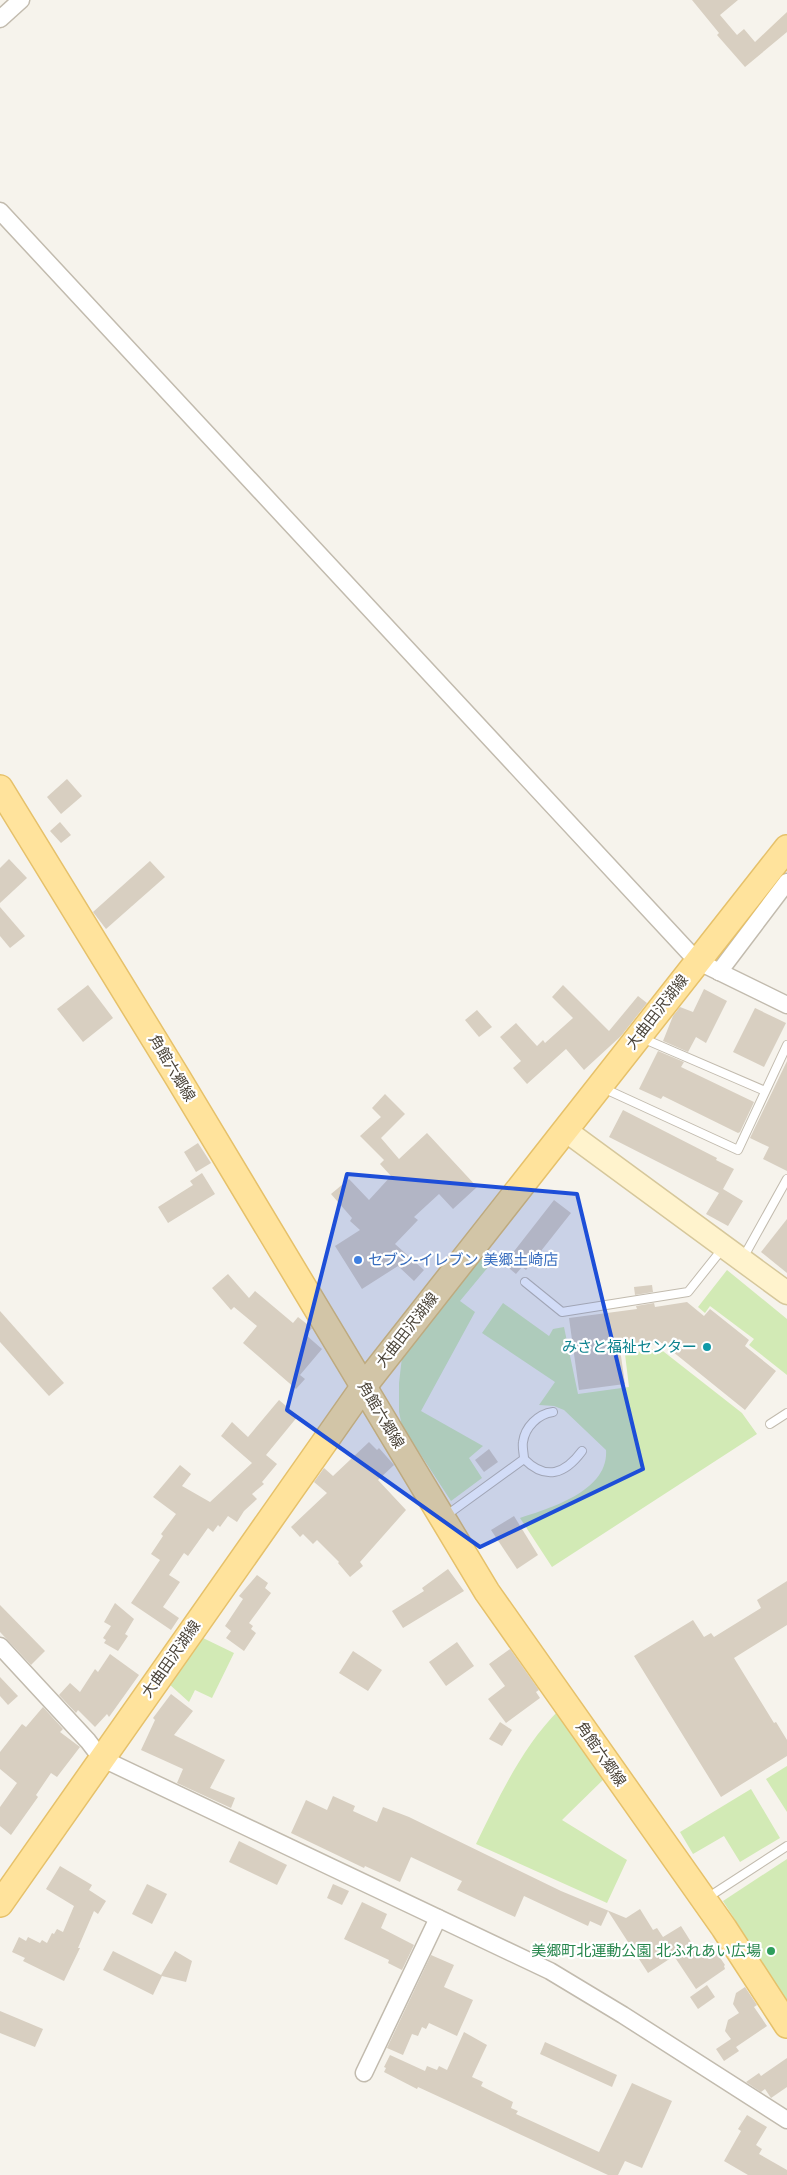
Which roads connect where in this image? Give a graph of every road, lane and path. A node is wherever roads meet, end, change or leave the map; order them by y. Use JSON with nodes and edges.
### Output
{"nodes":[{"id":1,"x":21,"y":0,"type":"edge"},
{"id":2,"x":0,"y":19,"type":"edge"},
{"id":3,"x":0,"y":211,"type":"edge"},
{"id":4,"x":0,"y":788,"type":"edge"},
{"id":5,"x":787,"y":848,"type":"edge"},
{"id":6,"x":787,"y":882,"type":"edge"},
{"id":7,"x":708,"y":967,"type":"junction"},
{"id":8,"x":787,"y":1005,"type":"edge"},
{"id":9,"x":638,"y":1037,"type":"junction"},
{"id":10,"x":787,"y":1045,"type":"edge"},
{"id":11,"x":599,"y":1086,"type":"junction"},
{"id":12,"x":765,"y":1091,"type":"junction"},
{"id":13,"x":564,"y":1130,"type":"junction"},
{"id":14,"x":787,"y":1179,"type":"edge"},
{"id":15,"x":733,"y":1253,"type":"junction"},
{"id":16,"x":525,"y":1282,"type":"dead end"},
{"id":17,"x":787,"y":1293,"type":"edge"},
{"id":18,"x":364,"y":1386,"type":"junction"},
{"id":19,"x":553,"y":1412,"type":"dead end"},
{"id":20,"x":787,"y":1413,"type":"edge"},
{"id":21,"x":770,"y":1424,"type":"dead end"},
{"id":22,"x":582,"y":1451,"type":"dead end"},
{"id":23,"x":524,"y":1459,"type":"junction"},
{"id":24,"x":443,"y":1518,"type":"junction"},
{"id":25,"x":0,"y":1646,"type":"edge"},
{"id":26,"x":101,"y":1758,"type":"junction"},
{"id":27,"x":787,"y":1846,"type":"edge"},
{"id":28,"x":704,"y":1900,"type":"junction"},
{"id":29,"x":0,"y":1904,"type":"edge"},
{"id":30,"x":438,"y":1918,"type":"junction"},
{"id":31,"x":787,"y":2025,"type":"edge"},
{"id":32,"x":364,"y":2073,"type":"dead end"},
{"id":33,"x":787,"y":2120,"type":"edge"}],
"edges":[{"from":1,"to":2,"type":"street"},
{"from":3,"to":7,"type":"street"},
{"from":4,"to":18,"type":"main road","name":"角館六郷線"},
{"from":5,"to":7,"type":"main road","name":"大曲田沢湖線"},
{"from":6,"to":7,"type":"street"},
{"from":7,"to":8,"type":"street"},
{"from":7,"to":9,"type":"main road","name":"大曲田沢湖線"},
{"from":9,"to":11,"type":"main road","name":"大曲田沢湖線"},
{"from":9,"to":12,"type":"lane"},
{"from":10,"to":12,"type":"lane"},
{"from":11,"to":12,"type":"lane"},
{"from":11,"to":13,"type":"main road","name":"大曲田沢湖線"},
{"from":13,"to":15,"type":"street"},
{"from":13,"to":18,"type":"main road","name":"大曲田沢湖線"},
{"from":14,"to":15,"type":"lane"},
{"from":15,"to":16,"type":"lane"},
{"from":15,"to":17,"type":"street"},
{"from":18,"to":24,"type":"main road","name":"角館六郷線"},
{"from":18,"to":26,"type":"main road","name":"大曲田沢湖線"},
{"from":19,"to":23,"type":"lane"},
{"from":20,"to":21,"type":"lane"},
{"from":22,"to":23,"type":"lane"},
{"from":23,"to":24,"type":"lane"},
{"from":24,"to":28,"type":"main road","name":"角館六郷線"},
{"from":25,"to":26,"type":"street"},
{"from":26,"to":29,"type":"main road","name":"大曲田沢湖線"},
{"from":26,"to":30,"type":"street"},
{"from":27,"to":28,"type":"lane"},
{"from":28,"to":31,"type":"main road","name":"角館六郷線"},
{"from":30,"to":32,"type":"street"},
{"from":30,"to":33,"type":"street"}]}
